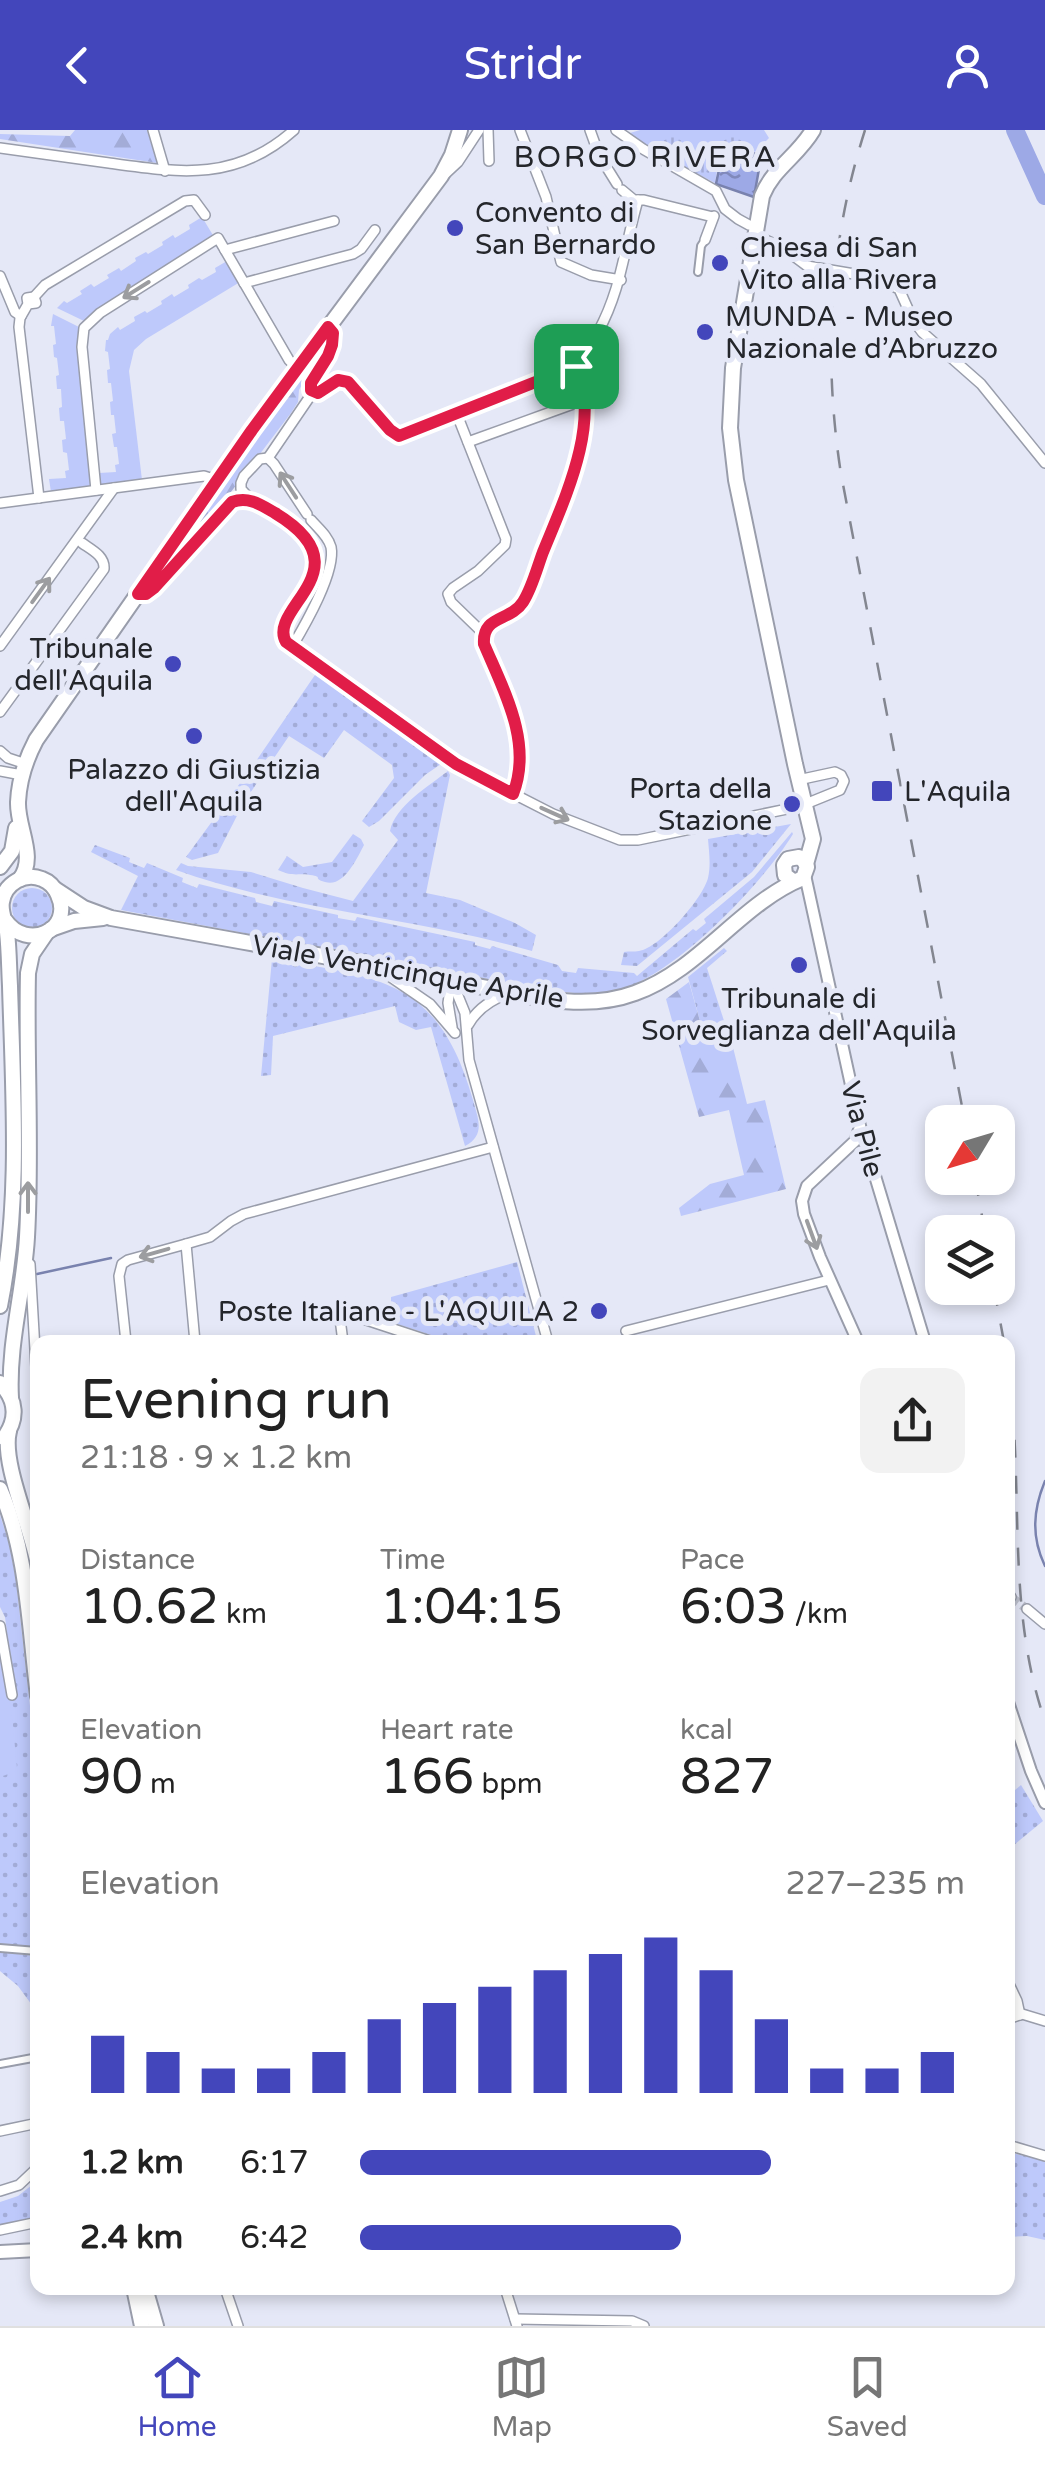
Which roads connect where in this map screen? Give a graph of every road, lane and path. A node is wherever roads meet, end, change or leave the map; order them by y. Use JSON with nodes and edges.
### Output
{"nodes":[{"id":1,"x":154,"y":130,"type":"edge"},
{"id":2,"x":294,"y":130,"type":"edge"},
{"id":3,"x":460,"y":130,"type":"edge"},
{"id":4,"x":479,"y":130,"type":"edge"},
{"id":5,"x":488,"y":130,"type":"edge"},
{"id":6,"x":520,"y":130,"type":"edge"},
{"id":7,"x":590,"y":130,"type":"edge"},
{"id":8,"x":616,"y":130,"type":"edge"},
{"id":9,"x":812,"y":130,"type":"edge"},
{"id":10,"x":0,"y":148,"type":"edge"},
{"id":11,"x":489,"y":161,"type":"dead end"},
{"id":12,"x":165,"y":171,"type":"junction"},
{"id":13,"x":441,"y":176,"type":"junction"},
{"id":14,"x":638,"y":200,"type":"junction"},
{"id":15,"x":728,"y":207,"type":"junction"},
{"id":16,"x":204,"y":215,"type":"dead end"},
{"id":17,"x":712,"y":217,"type":"junction"},
{"id":18,"x":334,"y":222,"type":"dead end"},
{"id":19,"x":754,"y":228,"type":"junction"},
{"id":20,"x":376,"y":230,"type":"dead end"},
{"id":21,"x":705,"y":240,"type":"joint"},
{"id":22,"x":225,"y":250,"type":"junction"},
{"id":23,"x":698,"y":272,"type":"dead end"},
{"id":24,"x":0,"y":276,"type":"edge"},
{"id":25,"x":621,"y":280,"type":"junction"},
{"id":26,"x":244,"y":282,"type":"junction"},
{"id":27,"x":21,"y":316,"type":"junction"},
{"id":28,"x":328,"y":327,"type":"junction"},
{"id":29,"x":576,"y":366,"type":"junction"},
{"id":30,"x":297,"y":368,"type":"junction"},
{"id":31,"x":314,"y":392,"type":"junction"},
{"id":32,"x":584,"y":400,"type":"junction"},
{"id":33,"x":456,"y":412,"type":"junction"},
{"id":34,"x":468,"y":442,"type":"junction"},
{"id":35,"x":268,"y":458,"type":"junction"},
{"id":36,"x":1045,"y":463,"type":"edge"},
{"id":37,"x":217,"y":480,"type":"junction"},
{"id":38,"x":114,"y":488,"type":"junction"},
{"id":39,"x":96,"y":490,"type":"junction"},
{"id":40,"x":39,"y":498,"type":"junction"},
{"id":41,"x":251,"y":500,"type":"junction"},
{"id":42,"x":0,"y":503,"type":"edge"},
{"id":43,"x":309,"y":517,"type":"junction"},
{"id":44,"x":298,"y":528,"type":"junction"},
{"id":45,"x":82,"y":538,"type":"junction"},
{"id":46,"x":138,"y":594,"type":"junction"},
{"id":47,"x":484,"y":634,"type":"junction"},
{"id":48,"x":0,"y":646,"type":"edge"},
{"id":49,"x":292,"y":647,"type":"junction"},
{"id":50,"x":0,"y":712,"type":"edge"},
{"id":51,"x":0,"y":753,"type":"edge"},
{"id":52,"x":0,"y":767,"type":"edge"},
{"id":53,"x":24,"y":769,"type":"junction"},
{"id":54,"x":798,"y":780,"type":"junction"},
{"id":55,"x":513,"y":794,"type":"junction"},
{"id":56,"x":796,"y":807,"type":"junction"},
{"id":57,"x":18,"y":808,"type":"junction"},
{"id":58,"x":24,"y":840,"type":"junction"},
{"id":59,"x":0,"y":867,"type":"edge"},
{"id":60,"x":795,"y":871,"type":"junction"},
{"id":61,"x":10,"y":882,"type":"edge"},
{"id":62,"x":51,"y":886,"type":"junction"},
{"id":63,"x":111,"y":918,"type":"junction"},
{"id":64,"x":4,"y":920,"type":"junction"},
{"id":65,"x":49,"y":931,"type":"junction"},
{"id":66,"x":371,"y":965,"type":"junction"},
{"id":67,"x":452,"y":981,"type":"junction"},
{"id":68,"x":512,"y":993,"type":"junction"},
{"id":69,"x":461,"y":1033,"type":"junction"},
{"id":70,"x":860,"y":1126,"type":"junction"},
{"id":71,"x":493,"y":1146,"type":"junction"},
{"id":72,"x":843,"y":1152,"type":"junction"},
{"id":73,"x":870,"y":1160,"type":"junction"},
{"id":74,"x":0,"y":1209,"type":"edge"},
{"id":75,"x":27,"y":1237,"type":"junction"},
{"id":76,"x":186,"y":1244,"type":"junction"},
{"id":77,"x":8,"y":1262,"type":"junction"},
{"id":78,"x":829,"y":1280,"type":"junction"},
{"id":79,"x":0,"y":1306,"type":"edge"},
{"id":80,"x":626,"y":1331,"type":"dead end"},
{"id":81,"x":34,"y":1335,"type":"edge"},
{"id":82,"x":125,"y":1335,"type":"edge"},
{"id":83,"x":194,"y":1335,"type":"edge"},
{"id":84,"x":342,"y":1335,"type":"edge"},
{"id":85,"x":412,"y":1335,"type":"edge"},
{"id":86,"x":546,"y":1335,"type":"edge"},
{"id":87,"x":855,"y":1335,"type":"edge"},
{"id":88,"x":923,"y":1335,"type":"edge"},
{"id":89,"x":0,"y":1383,"type":"edge"},
{"id":90,"x":11,"y":1398,"type":"junction"},
{"id":91,"x":4,"y":1436,"type":"edge"},
{"id":92,"x":0,"y":1489,"type":"edge"},
{"id":93,"x":30,"y":1529,"type":"edge"},
{"id":94,"x":1027,"y":1609,"type":"tunnel mouth"},
{"id":95,"x":1045,"y":1624,"type":"edge"},
{"id":96,"x":0,"y":1626,"type":"edge"},
{"id":97,"x":30,"y":1635,"type":"edge"},
{"id":98,"x":12,"y":1695,"type":"dead end"},
{"id":99,"x":1015,"y":1723,"type":"edge"},
{"id":100,"x":1045,"y":1803,"type":"edge"},
{"id":101,"x":0,"y":1948,"type":"edge"},
{"id":102,"x":30,"y":1950,"type":"edge"},
{"id":103,"x":1015,"y":2001,"type":"edge"},
{"id":104,"x":1020,"y":2014,"type":"junction"},
{"id":105,"x":1015,"y":2016,"type":"edge"},
{"id":106,"x":1045,"y":2021,"type":"edge"},
{"id":107,"x":30,"y":2058,"type":"edge"},
{"id":108,"x":0,"y":2064,"type":"edge"},
{"id":109,"x":30,"y":2125,"type":"edge"},
{"id":110,"x":0,"y":2131,"type":"edge"},
{"id":111,"x":1015,"y":2148,"type":"edge"},
{"id":112,"x":1045,"y":2156,"type":"edge"},
{"id":113,"x":30,"y":2175,"type":"edge"},
{"id":114,"x":0,"y":2192,"type":"edge"},
{"id":115,"x":30,"y":2224,"type":"edge"},
{"id":116,"x":0,"y":2230,"type":"edge"},
{"id":117,"x":30,"y":2249,"type":"edge"},
{"id":118,"x":0,"y":2252,"type":"edge"},
{"id":119,"x":144,"y":2295,"type":"edge"},
{"id":120,"x":146,"y":2295,"type":"edge"},
{"id":121,"x":227,"y":2295,"type":"edge"},
{"id":122,"x":509,"y":2295,"type":"edge"},
{"id":123,"x":516,"y":2323,"type":"edge"},
{"id":124,"x":142,"y":2326,"type":"edge"},
{"id":125,"x":156,"y":2326,"type":"edge"},
{"id":126,"x":238,"y":2326,"type":"edge"},
{"id":127,"x":644,"y":2326,"type":"edge"}],
"edges":[{"from":1,"to":12,"type":"street"},
{"from":2,"to":12,"type":"street"},
{"from":3,"to":13,"type":"main road"},
{"from":4,"to":13,"type":"street"},
{"from":5,"to":11,"type":"street"},
{"from":6,"to":25,"type":"street"},
{"from":7,"to":14,"type":"street"},
{"from":8,"to":15,"type":"street"},
{"from":9,"to":19,"type":"main road"},
{"from":10,"to":12,"type":"street"},
{"from":13,"to":28,"type":"main road"},
{"from":14,"to":17,"type":"street"},
{"from":14,"to":25,"type":"street"},
{"from":15,"to":17,"type":"street"},
{"from":15,"to":19,"type":"street"},
{"from":16,"to":27,"type":"street"},
{"from":17,"to":21,"type":"street"},
{"from":18,"to":22,"type":"street"},
{"from":19,"to":36,"type":"street"},
{"from":19,"to":54,"type":"main road"},
{"from":20,"to":26,"type":"street"},
{"from":21,"to":23,"type":"street"},
{"from":22,"to":26,"type":"street"},
{"from":22,"to":39,"type":"street","one_way":true},
{"from":24,"to":27,"type":"street"},
{"from":25,"to":29,"type":"street"},
{"from":26,"to":30,"type":"street"},
{"from":27,"to":40,"type":"street"},
{"from":28,"to":30,"type":"main road"},
{"from":28,"to":31,"type":"street"},
{"from":29,"to":32,"type":"street"},
{"from":29,"to":33,"type":"street"},
{"from":30,"to":37,"type":"main road"},
{"from":31,"to":33,"type":"street"},
{"from":31,"to":35,"type":"street"},
{"from":32,"to":34,"type":"street"},
{"from":32,"to":47,"type":"street"},
{"from":33,"to":34,"type":"street"},
{"from":34,"to":47,"type":"street"},
{"from":35,"to":41,"type":"street"},
{"from":43,"to":35,"type":"street","one_way":true},
{"from":37,"to":38,"type":"street"},
{"from":37,"to":46,"type":"main road"},
{"from":38,"to":39,"type":"street"},
{"from":38,"to":45,"type":"street"},
{"from":39,"to":40,"type":"street"},
{"from":40,"to":42,"type":"street"},
{"from":41,"to":44,"type":"street"},
{"from":41,"to":46,"type":"street"},
{"from":43,"to":44,"type":"street"},
{"from":43,"to":49,"type":"street"},
{"from":44,"to":49,"type":"street"},
{"from":48,"to":45,"type":"street","one_way":true},
{"from":45,"to":50,"type":"street"},
{"from":46,"to":53,"type":"main road"},
{"from":47,"to":55,"type":"street"},
{"from":49,"to":55,"type":"street"},
{"from":51,"to":52,"type":"street"},
{"from":51,"to":53,"type":"street"},
{"from":52,"to":53,"type":"street"},
{"from":53,"to":57,"type":"main road"},
{"from":54,"to":56,"type":"main road"},
{"from":54,"to":56,"type":"street"},
{"from":55,"to":56,"type":"street","one_way":true},
{"from":56,"to":60,"type":"main road"},
{"from":57,"to":58,"type":"main road"},
{"from":57,"to":59,"type":"main road"},
{"from":58,"to":61,"type":"main road"},
{"from":58,"to":62,"type":"main road"},
{"from":60,"to":68,"type":"main road","name":"Viale Venticinque Aprile"},
{"from":60,"to":70,"type":"street","name":"Via Pile"},
{"from":61,"to":62,"type":"main road"},
{"from":61,"to":64,"type":"main road"},
{"from":62,"to":63,"type":"main road","name":"Viale Venticinque Aprile"},
{"from":62,"to":65,"type":"main road"},
{"from":63,"to":65,"type":"main road","name":"Viale Venticinque Aprile"},
{"from":63,"to":66,"type":"main road","name":"Viale Venticinque Aprile"},
{"from":64,"to":65,"type":"main road"},
{"from":64,"to":77,"type":"main road"},
{"from":75,"to":65,"type":"main road","one_way":true},
{"from":66,"to":67,"type":"main road","name":"Viale Venticinque Aprile"},
{"from":66,"to":69,"type":"street"},
{"from":67,"to":68,"type":"main road","name":"Viale Venticinque Aprile"},
{"from":67,"to":69,"type":"street"},
{"from":68,"to":69,"type":"street"},
{"from":69,"to":71,"type":"street"},
{"from":70,"to":72,"type":"street"},
{"from":70,"to":73,"type":"street","name":"Via Pile"},
{"from":71,"to":76,"type":"street"},
{"from":71,"to":86,"type":"street"},
{"from":72,"to":73,"type":"street"},
{"from":72,"to":78,"type":"street","one_way":true},
{"from":73,"to":88,"type":"street","name":"Via Pile"},
{"from":74,"to":77,"type":"main road"},
{"from":75,"to":81,"type":"street"},
{"from":75,"to":90,"type":"main road"},
{"from":76,"to":82,"type":"street","one_way":true},
{"from":76,"to":83,"type":"street"},
{"from":77,"to":79,"type":"main road"},
{"from":78,"to":80,"type":"street"},
{"from":78,"to":87,"type":"street"},
{"from":84,"to":85,"type":"street"},
{"from":89,"to":90,"type":"main road"},
{"from":90,"to":91,"type":"main road"},
{"from":91,"to":93,"type":"main road"},
{"from":92,"to":97,"type":"main road"},
{"from":94,"to":95,"type":"street"},
{"from":96,"to":98,"type":"street"},
{"from":99,"to":100,"type":"street"},
{"from":101,"to":102,"type":"street"},
{"from":103,"to":104,"type":"street"},
{"from":104,"to":105,"type":"street"},
{"from":104,"to":106,"type":"street"},
{"from":107,"to":108,"type":"street"},
{"from":109,"to":110,"type":"street"},
{"from":111,"to":112,"type":"street"},
{"from":113,"to":114,"type":"street"},
{"from":115,"to":116,"type":"street"},
{"from":117,"to":118,"type":"main road"},
{"from":119,"to":124,"type":"main road"},
{"from":120,"to":125,"type":"main road"},
{"from":121,"to":126,"type":"street"},
{"from":122,"to":123,"type":"street"},
{"from":123,"to":127,"type":"street"}]}
